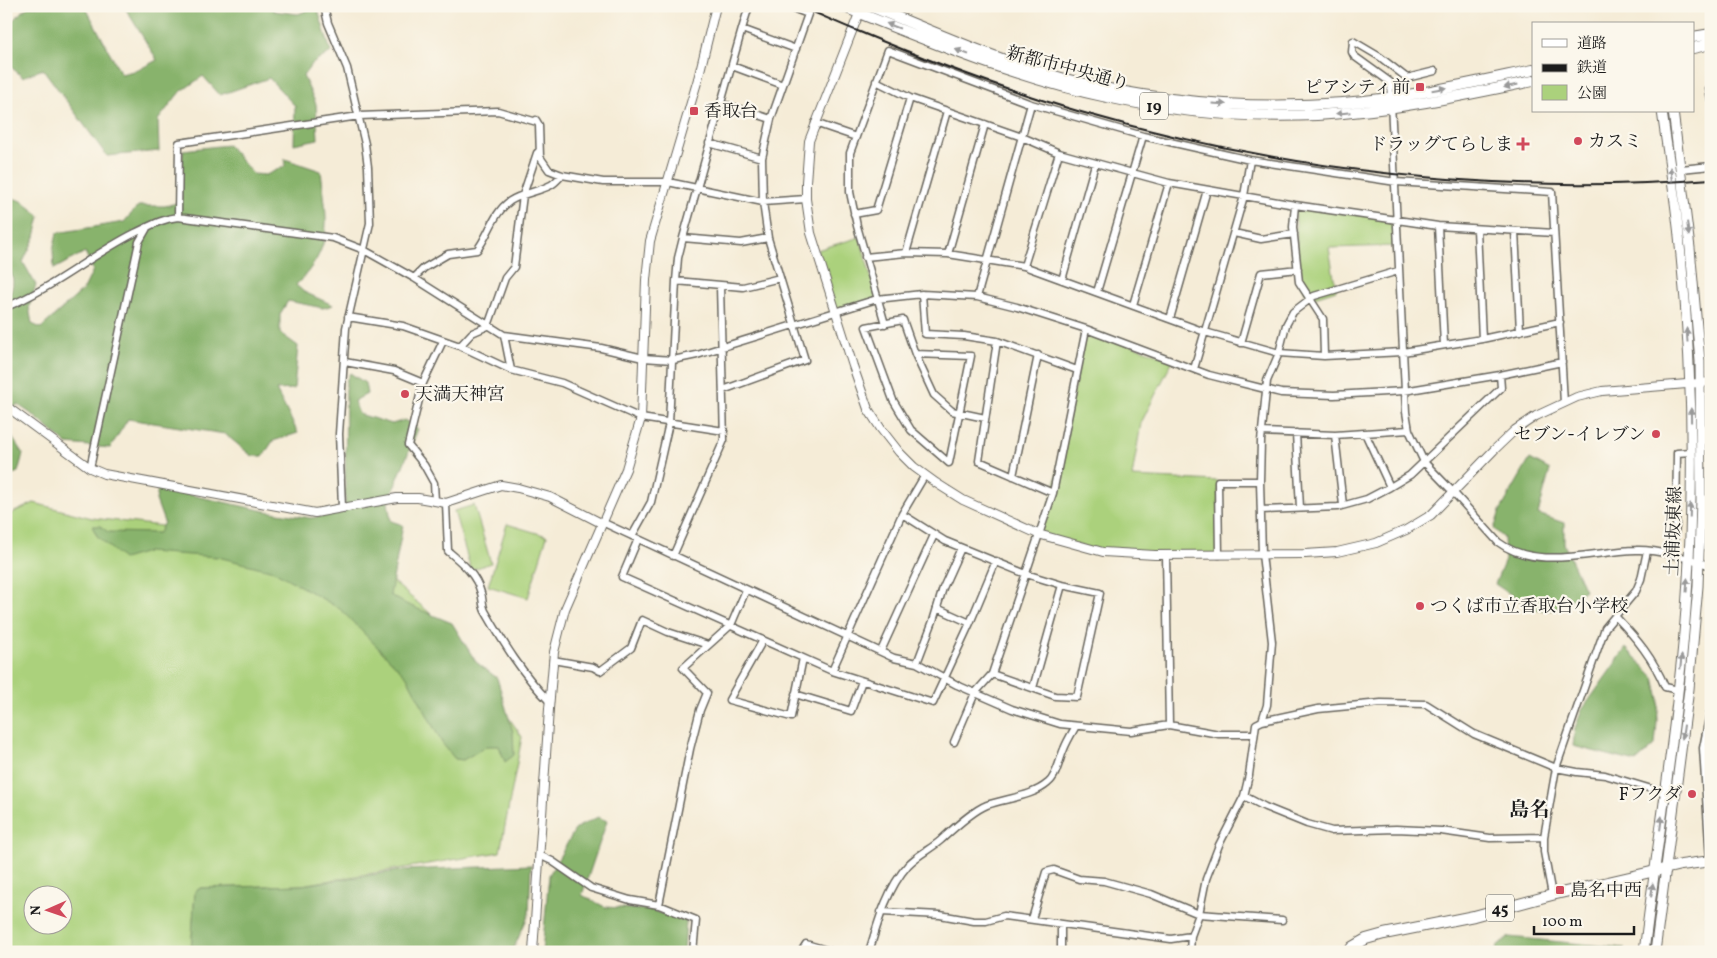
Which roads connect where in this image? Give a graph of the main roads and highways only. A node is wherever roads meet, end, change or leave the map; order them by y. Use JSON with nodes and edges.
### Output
{"nodes":[{"id":1,"x":842,"y":6,"type":"edge"},
{"id":2,"x":870,"y":6,"type":"edge"},
{"id":3,"x":860,"y":10,"type":"edge"},
{"id":4,"x":1711,"y":34,"type":"edge"},
{"id":5,"x":1694,"y":37,"type":"edge"},
{"id":6,"x":1711,"y":44,"type":"edge"},
{"id":7,"x":1694,"y":48,"type":"edge"},
{"id":8,"x":1532,"y":70,"type":"edge"},
{"id":9,"x":1532,"y":81,"type":"edge"},
{"id":10,"x":1391,"y":102,"type":"junction"},
{"id":11,"x":1662,"y":112,"type":"edge"},
{"id":12,"x":1673,"y":112,"type":"edge"},
{"id":13,"x":1710,"y":861,"type":"edge"},
{"id":14,"x":1666,"y":868,"type":"junction"},
{"id":15,"x":1654,"y":872,"type":"junction"},
{"id":16,"x":1349,"y":952,"type":"edge"},
{"id":17,"x":1644,"y":952,"type":"edge"},
{"id":18,"x":1655,"y":952,"type":"edge"}],
"edges":[{"from":1,"to":3,"type":"main road","name":"新都市中央通り","number":"19"},
{"from":2,"to":10,"type":"main road","name":"新都市中央通り","number":"19","one_way":true},
{"from":10,"to":3,"type":"main road","name":"新都市中央通り","number":"19","one_way":true},
{"from":4,"to":5,"type":"main road"},
{"from":6,"to":7,"type":"main road"},
{"from":10,"to":8,"type":"main road","name":"新都市中央通り","number":"19","one_way":true},
{"from":9,"to":10,"type":"main road","name":"新都市中央通り","number":"19","one_way":true},
{"from":15,"to":11,"type":"main road","name":"土浦坂東線","one_way":true},
{"from":12,"to":14,"type":"main road","name":"土浦坂東線","one_way":true},
{"from":13,"to":14,"type":"main road","number":"45"},
{"from":14,"to":15,"type":"main road","number":"45"},
{"from":14,"to":18,"type":"main road","name":"土浦坂東線"},
{"from":15,"to":16,"type":"main road","number":"45"},
{"from":17,"to":15,"type":"main road","name":"土浦坂東線","one_way":true}]}
